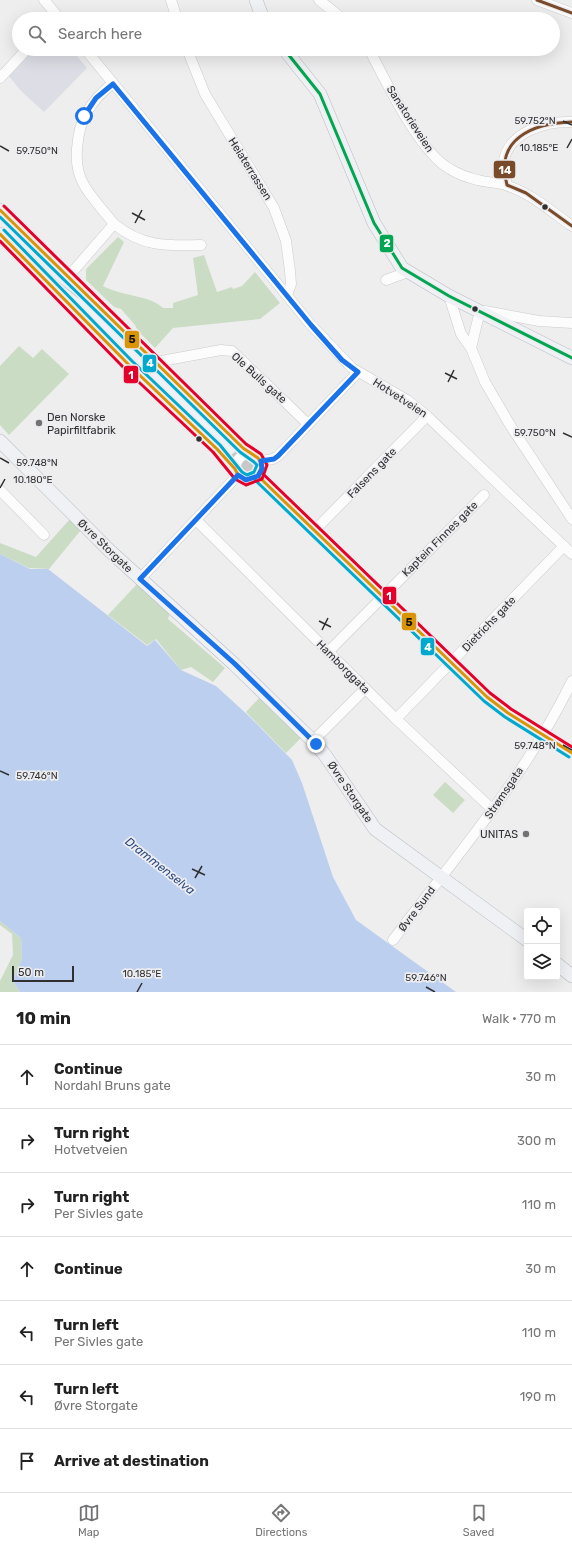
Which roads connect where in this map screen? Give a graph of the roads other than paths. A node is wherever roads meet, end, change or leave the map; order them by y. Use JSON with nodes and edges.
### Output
{"nodes":[{"id":1,"x":44,"y":0,"type":"edge"},
{"id":2,"x":171,"y":0,"type":"edge"},
{"id":3,"x":256,"y":0,"type":"edge"},
{"id":4,"x":319,"y":0,"type":"edge"},
{"id":5,"x":537,"y":0,"type":"edge"},
{"id":6,"x":53,"y":12,"type":"edge"},
{"id":7,"x":175,"y":12,"type":"edge"},
{"id":8,"x":260,"y":12,"type":"edge"},
{"id":9,"x":334,"y":12,"type":"edge"},
{"id":10,"x":572,"y":13,"type":"edge"},
{"id":11,"x":20,"y":56,"type":"edge"},
{"id":12,"x":91,"y":56,"type":"edge"},
{"id":13,"x":190,"y":56,"type":"edge"},
{"id":14,"x":290,"y":56,"type":"edge"},
{"id":15,"x":373,"y":56,"type":"edge"},
{"id":16,"x":0,"y":78,"type":"edge"},
{"id":17,"x":113,"y":84,"type":"junction"},
{"id":18,"x":572,"y":122,"type":"edge"},
{"id":19,"x":507,"y":185,"type":"junction"},
{"id":20,"x":0,"y":210,"type":"edge"},
{"id":21,"x":114,"y":224,"type":"junction"},
{"id":22,"x":572,"y":226,"type":"edge"},
{"id":23,"x":0,"y":234,"type":"edge"},
{"id":24,"x":201,"y":245,"type":"dead end"},
{"id":25,"x":408,"y":272,"type":"junction"},
{"id":26,"x":68,"y":277,"type":"junction"},
{"id":27,"x":386,"y":280,"type":"dead end"},
{"id":28,"x":54,"y":287,"type":"junction"},
{"id":29,"x":84,"y":294,"type":"junction"},
{"id":30,"x":287,"y":295,"type":"junction"},
{"id":31,"x":449,"y":296,"type":"junction"},
{"id":32,"x":481,"y":312,"type":"junction"},
{"id":33,"x":572,"y":323,"type":"edge"},
{"id":34,"x":125,"y":345,"type":"junction"},
{"id":35,"x":471,"y":348,"type":"junction"},
{"id":36,"x":572,"y":358,"type":"edge"},
{"id":37,"x":156,"y":362,"type":"junction"},
{"id":38,"x":358,"y":372,"type":"junction"},
{"id":39,"x":427,"y":416,"type":"junction"},
{"id":40,"x":308,"y":424,"type":"junction"},
{"id":41,"x":0,"y":441,"type":"edge"},
{"id":42,"x":230,"y":448,"type":"tunnel mouth"},
{"id":43,"x":251,"y":454,"type":"junction"},
{"id":44,"x":261,"y":461,"type":"junction"},
{"id":45,"x":237,"y":472,"type":"junction"},
{"id":46,"x":258,"y":476,"type":"junction"},
{"id":47,"x":0,"y":490,"type":"edge"},
{"id":48,"x":484,"y":495,"type":"dead end"},
{"id":49,"x":572,"y":519,"type":"edge"},
{"id":50,"x":196,"y":520,"type":"junction"},
{"id":51,"x":316,"y":530,"type":"junction"},
{"id":52,"x":44,"y":535,"type":"dead end"},
{"id":53,"x":564,"y":546,"type":"junction"},
{"id":54,"x":572,"y":554,"type":"edge"},
{"id":55,"x":140,"y":579,"type":"junction"},
{"id":56,"x":383,"y":596,"type":"junction"},
{"id":57,"x":328,"y":652,"type":"junction"},
{"id":58,"x":451,"y":663,"type":"junction"},
{"id":59,"x":572,"y":681,"type":"edge"},
{"id":60,"x":365,"y":689,"type":"junction"},
{"id":61,"x":396,"y":719,"type":"junction"},
{"id":62,"x":543,"y":735,"type":"junction"},
{"id":63,"x":313,"y":741,"type":"junction"},
{"id":64,"x":572,"y":753,"type":"edge"},
{"id":65,"x":493,"y":810,"type":"junction"},
{"id":66,"x":440,"y":878,"type":"junction"},
{"id":67,"x":524,"y":938,"type":"edge"},
{"id":68,"x":393,"y":940,"type":"dead end"},
{"id":69,"x":560,"y":966,"type":"edge"},
{"id":70,"x":572,"y":976,"type":"edge"}],
"edges":[{"from":1,"to":6,"type":"street"},
{"from":2,"to":7,"type":"street"},
{"from":3,"to":8,"type":"main road"},
{"from":4,"to":9,"type":"street"},
{"from":5,"to":10,"type":"street"},
{"from":11,"to":16,"type":"street"},
{"from":12,"to":17,"type":"street","name":"Hotvetveien"},
{"from":13,"to":30,"type":"street","name":"Heiaterrassen"},
{"from":14,"to":25,"type":"main road"},
{"from":15,"to":19,"type":"street","name":"Sanatorieveien"},
{"from":17,"to":21,"type":"street"},
{"from":17,"to":30,"type":"street","name":"Hotvetveien"},
{"from":18,"to":19,"type":"street"},
{"from":19,"to":22,"type":"street","name":"Sanatorieveien"},
{"from":20,"to":26,"type":"main road"},
{"from":21,"to":24,"type":"street"},
{"from":21,"to":26,"type":"street"},
{"from":23,"to":28,"type":"main road"},
{"from":25,"to":27,"type":"street"},
{"from":25,"to":31,"type":"main road"},
{"from":26,"to":29,"type":"main road"},
{"from":28,"to":34,"type":"main road"},
{"from":28,"to":45,"type":"street"},
{"from":29,"to":34,"type":"main road"},
{"from":29,"to":37,"type":"street"},
{"from":30,"to":38,"type":"street","name":"Hotvetveien"},
{"from":31,"to":32,"type":"main road"},
{"from":31,"to":35,"type":"street"},
{"from":32,"to":33,"type":"street"},
{"from":32,"to":35,"type":"street"},
{"from":32,"to":36,"type":"main road"},
{"from":34,"to":42,"type":"main road"},
{"from":35,"to":49,"type":"street"},
{"from":37,"to":40,"type":"street","name":"Ole Bulls gate"},
{"from":37,"to":43,"type":"street"},
{"from":38,"to":39,"type":"street","name":"Hotvetveien"},
{"from":38,"to":40,"type":"street"},
{"from":39,"to":51,"type":"street","name":"Falsens gate"},
{"from":39,"to":53,"type":"street","name":"Hotvetveien"},
{"from":40,"to":44,"type":"street"},
{"from":41,"to":55,"type":"main road","name":"Øvre Storgate"},
{"from":43,"to":44,"type":"street"},
{"from":43,"to":45,"type":"street"},
{"from":44,"to":46,"type":"street"},
{"from":45,"to":46,"type":"street"},
{"from":45,"to":50,"type":"street"},
{"from":46,"to":51,"type":"street"},
{"from":47,"to":52,"type":"street"},
{"from":48,"to":56,"type":"street","name":"Kaptein Finnes gate"},
{"from":50,"to":55,"type":"street"},
{"from":50,"to":57,"type":"street","name":"Hamborggata"},
{"from":51,"to":56,"type":"street"},
{"from":53,"to":54,"type":"street","name":"Hotvetveien"},
{"from":53,"to":58,"type":"street","name":"Dietrichs gate"},
{"from":55,"to":63,"type":"main road","name":"Øvre Storgate"},
{"from":56,"to":57,"type":"street","name":"Kaptein Finnes gate"},
{"from":56,"to":58,"type":"street"},
{"from":57,"to":60,"type":"street","name":"Hamborggata"},
{"from":58,"to":61,"type":"street","name":"Dietrichs gate"},
{"from":58,"to":62,"type":"street"},
{"from":59,"to":62,"type":"street","name":"Strømsgata"},
{"from":60,"to":61,"type":"street","name":"Hamborggata"},
{"from":60,"to":63,"type":"street"},
{"from":61,"to":65,"type":"street","name":"Hamborggata"},
{"from":62,"to":64,"type":"street"},
{"from":62,"to":65,"type":"street","name":"Strømsgata"},
{"from":63,"to":66,"type":"main road","name":"Øvre Storgate"},
{"from":65,"to":66,"type":"street","name":"Strømsgata"},
{"from":66,"to":67,"type":"main road","name":"Øvre Storgate"},
{"from":66,"to":68,"type":"street","name":"Øvre Sund"},
{"from":69,"to":70,"type":"main road"}]}
